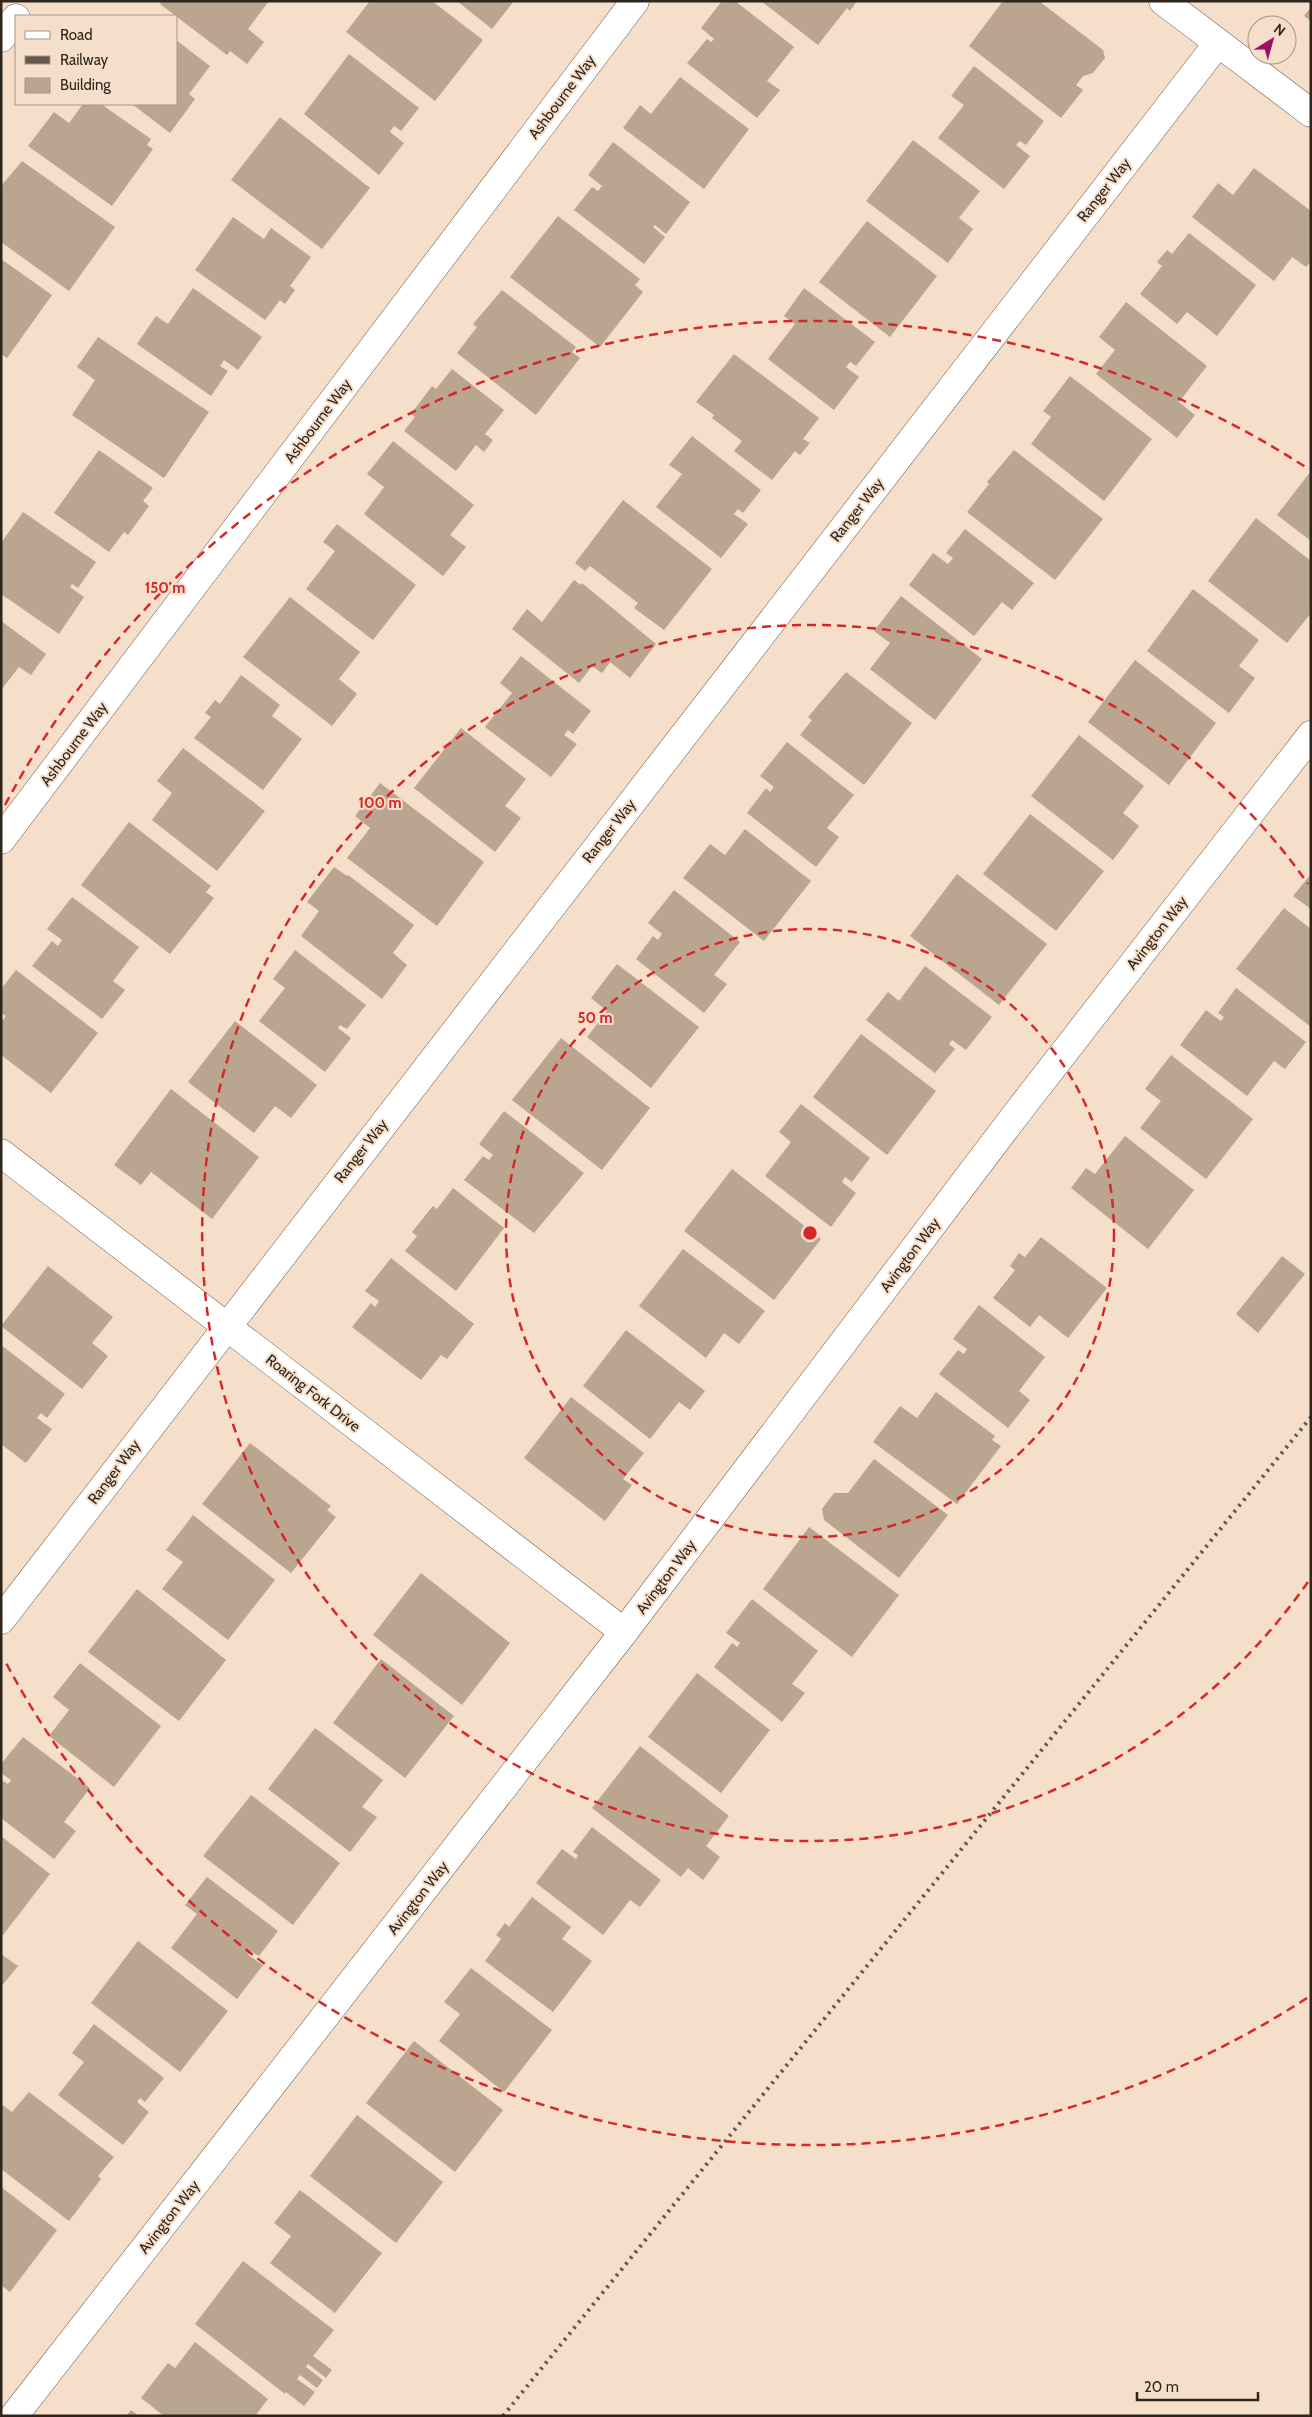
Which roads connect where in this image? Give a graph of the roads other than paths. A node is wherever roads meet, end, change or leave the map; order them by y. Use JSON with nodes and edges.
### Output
{"nodes":[{"id":1,"x":28,"y":1,"type":"edge"},
{"id":2,"x":635,"y":1,"type":"edge"},
{"id":3,"x":1163,"y":1,"type":"edge"},
{"id":4,"x":18,"y":15,"type":"edge"},
{"id":5,"x":15,"y":20,"type":"edge"},
{"id":6,"x":1,"y":38,"type":"edge"},
{"id":7,"x":1218,"y":43,"type":"junction"},
{"id":8,"x":1311,"y":114,"type":"edge"},
{"id":9,"x":1311,"y":735,"type":"edge"},
{"id":10,"x":1,"y":840,"type":"edge"},
{"id":11,"x":1,"y":1153,"type":"edge"},
{"id":12,"x":226,"y":1326,"type":"junction"},
{"id":13,"x":1,"y":1620,"type":"edge"},
{"id":14,"x":624,"y":1632,"type":"junction"},
{"id":15,"x":14,"y":2416,"type":"edge"}],
"edges":[{"from":1,"to":4,"type":"street"},
{"from":2,"to":10,"type":"street","name":"Ashbourne Way"},
{"from":3,"to":7,"type":"street"},
{"from":5,"to":6,"type":"street"},
{"from":7,"to":8,"type":"street"},
{"from":7,"to":12,"type":"street","name":"Ranger Way"},
{"from":9,"to":14,"type":"street","name":"Avington Way"},
{"from":11,"to":12,"type":"street","name":"Roaring Fork Drive"},
{"from":12,"to":13,"type":"street","name":"Ranger Way"},
{"from":12,"to":14,"type":"street","name":"Roaring Fork Drive"},
{"from":14,"to":15,"type":"street","name":"Avington Way"}]}
